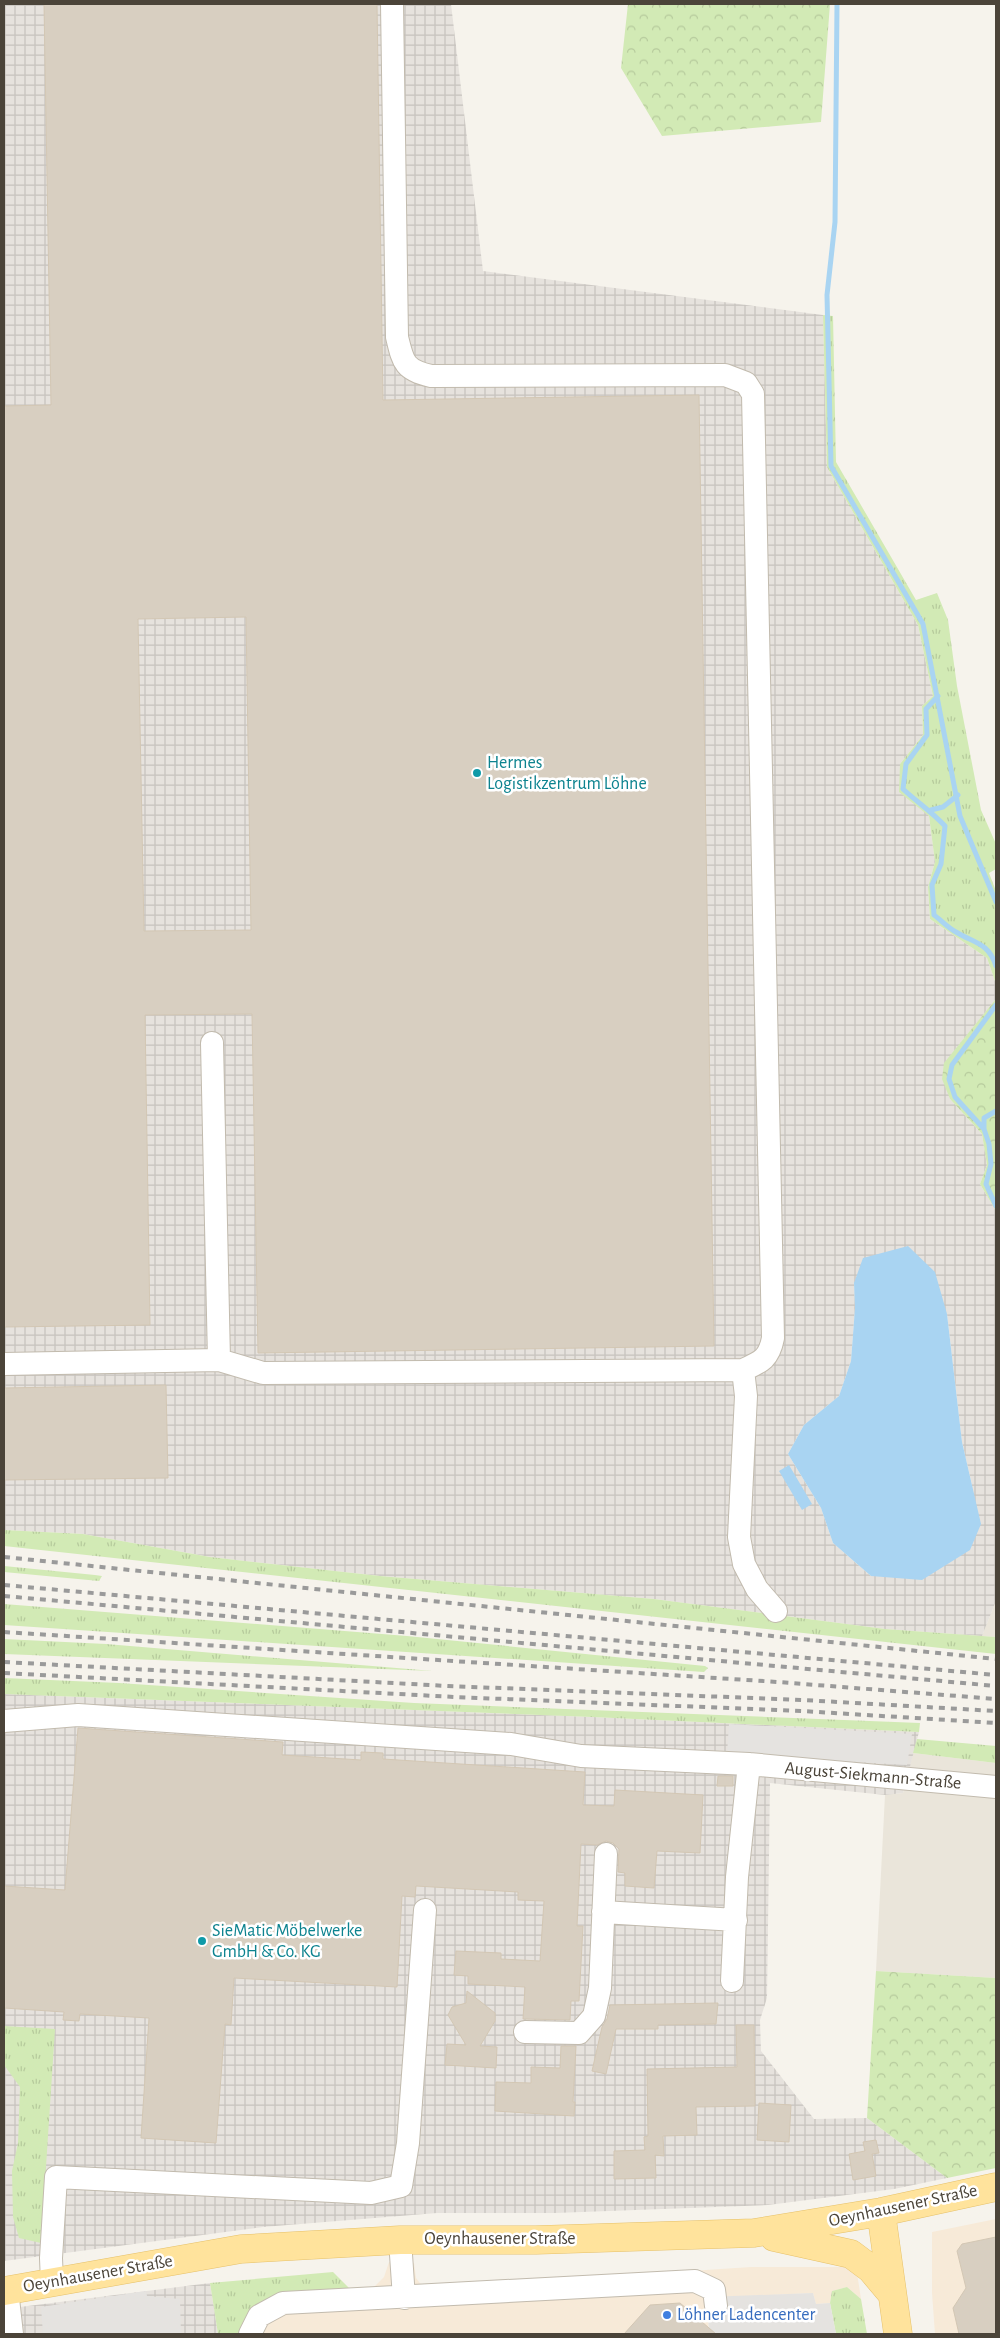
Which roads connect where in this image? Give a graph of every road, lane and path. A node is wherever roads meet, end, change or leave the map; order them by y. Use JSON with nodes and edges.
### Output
{"nodes":[{"id":1,"x":392,"y":4,"type":"edge"},
{"id":2,"x":212,"y":1043,"type":"dead end"},
{"id":3,"x":219,"y":1360,"type":"junction"},
{"id":4,"x":4,"y":1364,"type":"edge"},
{"id":5,"x":743,"y":1370,"type":"junction"},
{"id":6,"x":776,"y":1611,"type":"dead end"},
{"id":7,"x":4,"y":1721,"type":"edge"},
{"id":8,"x":749,"y":1764,"type":"junction"},
{"id":9,"x":996,"y":1787,"type":"edge"},
{"id":10,"x":606,"y":1854,"type":"dead end"},
{"id":11,"x":425,"y":1910,"type":"dead end"},
{"id":12,"x":603,"y":1912,"type":"junction"},
{"id":13,"x":736,"y":1920,"type":"junction"},
{"id":14,"x":732,"y":1981,"type":"dead end"},
{"id":15,"x":526,"y":2032,"type":"dead end"},
{"id":16,"x":996,"y":2186,"type":"edge"},
{"id":17,"x":881,"y":2212,"type":"junction"},
{"id":18,"x":754,"y":2233,"type":"junction"},
{"id":19,"x":400,"y":2240,"type":"junction"},
{"id":20,"x":52,"y":2282,"type":"junction"},
{"id":21,"x":5,"y":2290,"type":"edge"},
{"id":22,"x":892,"y":2294,"type":"junction"},
{"id":23,"x":404,"y":2298,"type":"junction"},
{"id":24,"x":716,"y":2306,"type":"dead end"},
{"id":25,"x":12,"y":2334,"type":"edge"},
{"id":26,"x":250,"y":2334,"type":"edge"},
{"id":27,"x":898,"y":2334,"type":"edge"}],
"edges":[{"from":1,"to":5,"type":"street"},
{"from":2,"to":3,"type":"street"},
{"from":3,"to":4,"type":"street"},
{"from":3,"to":5,"type":"street"},
{"from":5,"to":6,"type":"street"},
{"from":7,"to":8,"type":"street","name":"August-Siekmann-Straße"},
{"from":8,"to":9,"type":"street","name":"August-Siekmann-Straße"},
{"from":8,"to":13,"type":"street"},
{"from":10,"to":12,"type":"street"},
{"from":11,"to":20,"type":"street"},
{"from":12,"to":13,"type":"street"},
{"from":12,"to":15,"type":"street"},
{"from":13,"to":14,"type":"street"},
{"from":16,"to":17,"type":"main road","name":"Oeynhausener Straße"},
{"from":17,"to":18,"type":"main road","name":"Oeynhausener Straße"},
{"from":17,"to":22,"type":"main road"},
{"from":18,"to":19,"type":"main road","name":"Oeynhausener Straße"},
{"from":18,"to":22,"type":"main road"},
{"from":19,"to":20,"type":"main road","name":"Oeynhausener Straße"},
{"from":19,"to":23,"type":"street"},
{"from":20,"to":21,"type":"main road","name":"Oeynhausener Straße"},
{"from":21,"to":25,"type":"street"},
{"from":22,"to":27,"type":"main road"},
{"from":23,"to":24,"type":"street"},
{"from":23,"to":26,"type":"street"}]}
